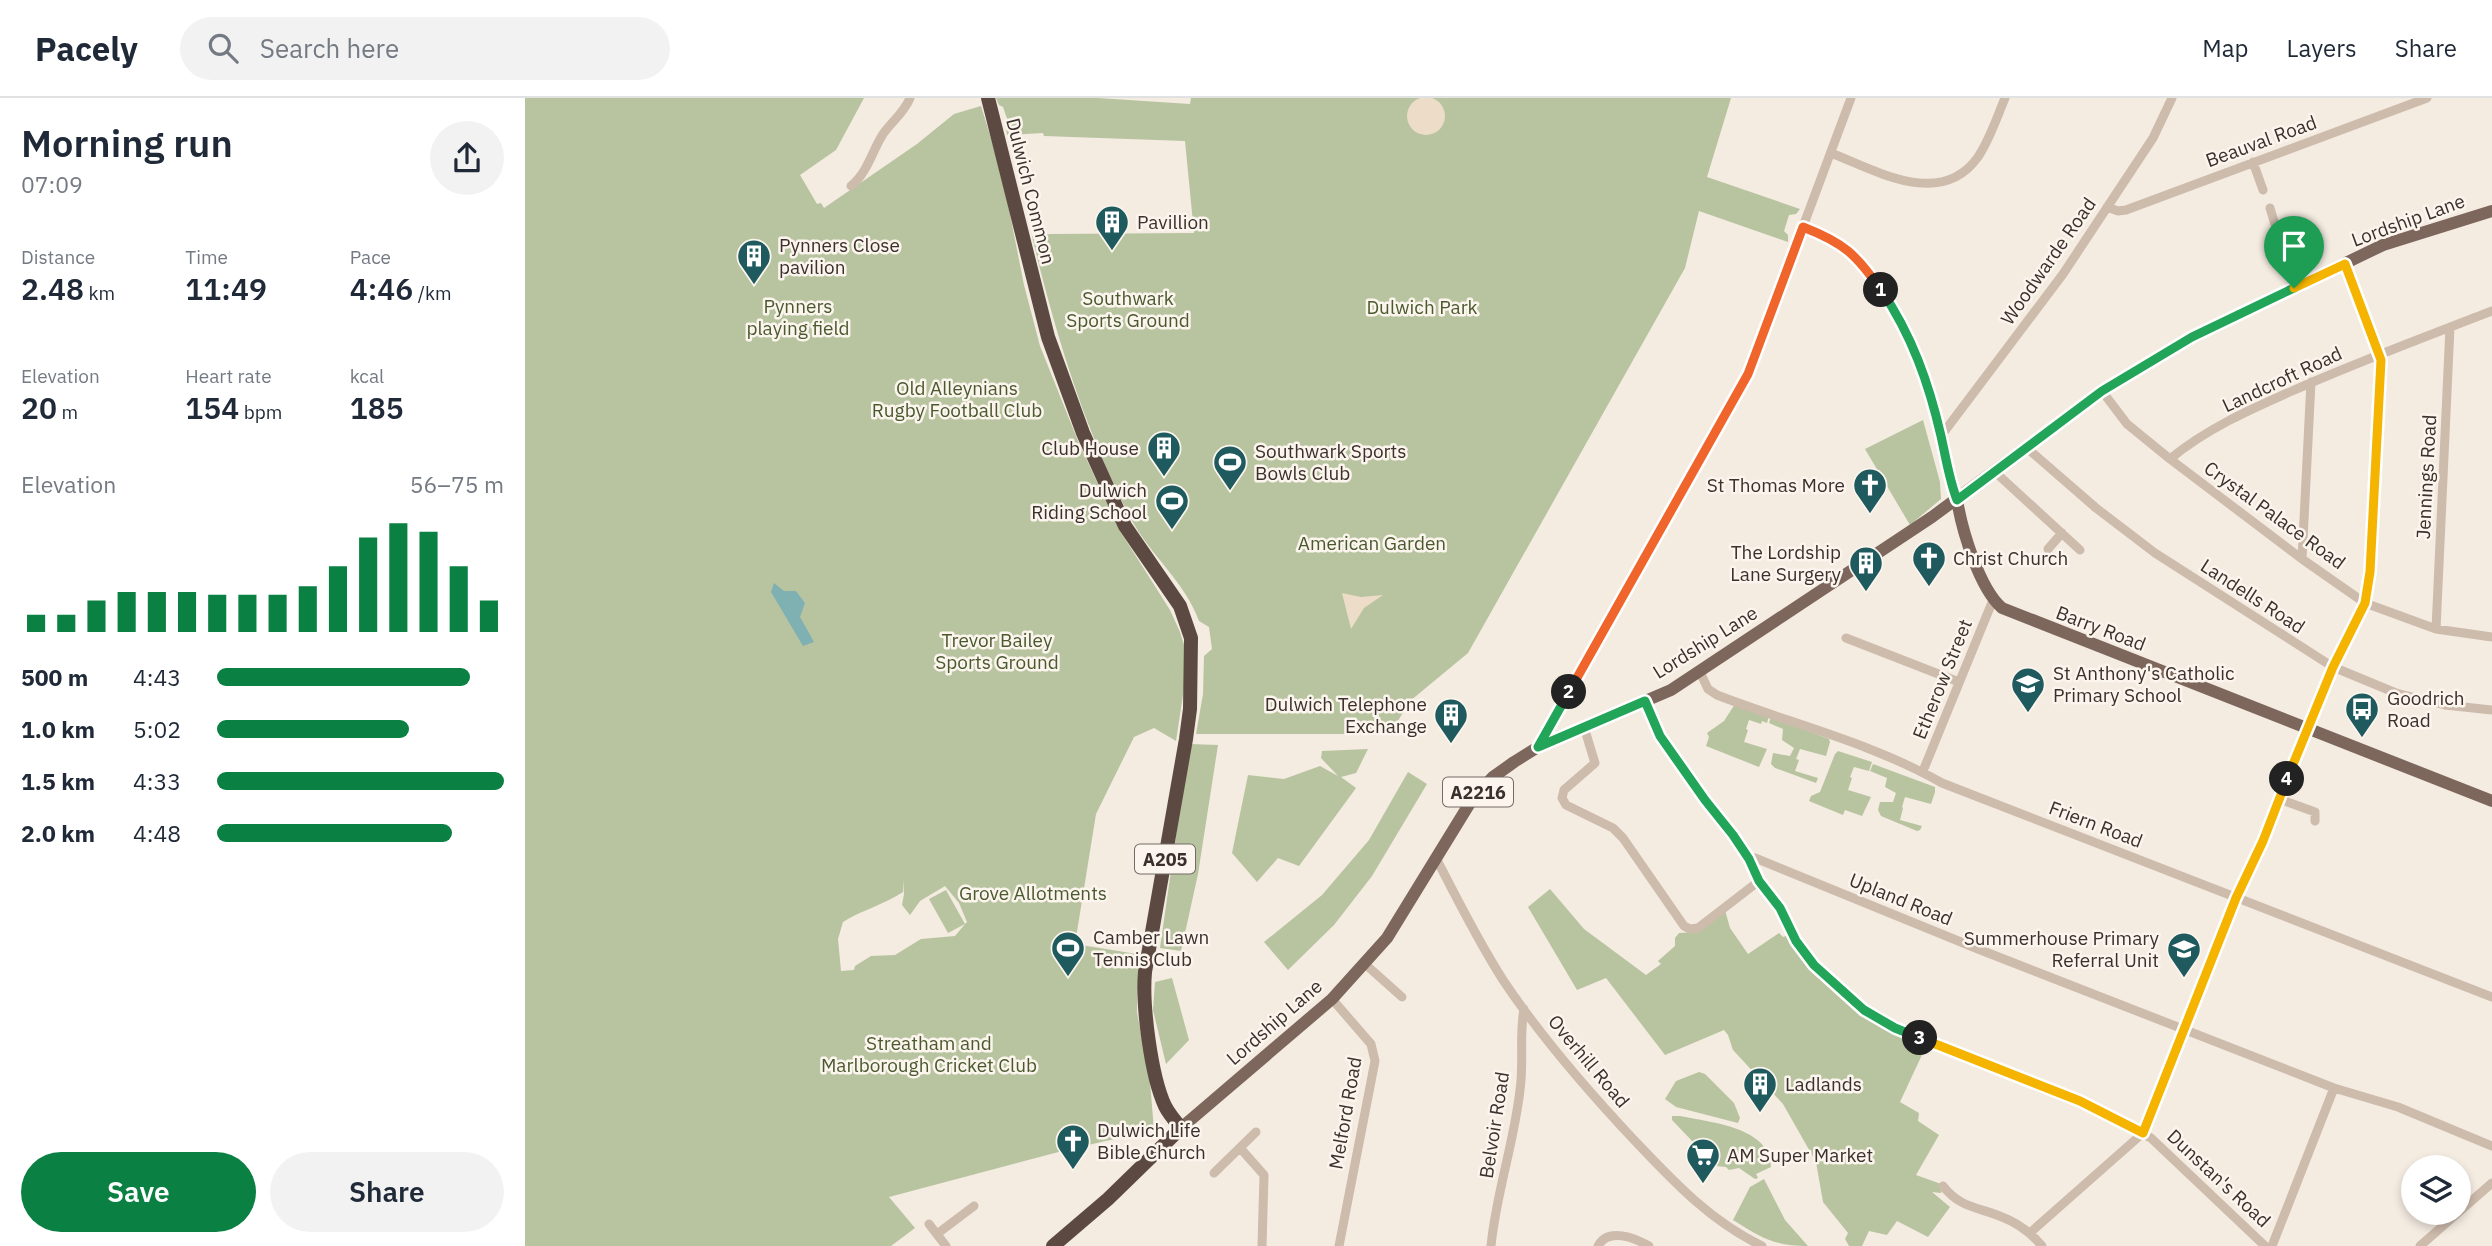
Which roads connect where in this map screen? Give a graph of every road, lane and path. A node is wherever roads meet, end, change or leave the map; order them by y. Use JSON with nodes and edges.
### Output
{"nodes":[{"id":1,"x":910,"y":98,"type":"edge"},
{"id":2,"x":988,"y":98,"type":"edge"},
{"id":3,"x":1851,"y":98,"type":"edge"},
{"id":4,"x":2005,"y":98,"type":"edge"},
{"id":5,"x":2172,"y":98,"type":"edge"},
{"id":6,"x":2427,"y":98,"type":"edge"},
{"id":7,"x":1831,"y":153,"type":"junction"},
{"id":8,"x":2253,"y":162,"type":"junction"},
{"id":9,"x":851,"y":186,"type":"dead end"},
{"id":10,"x":2263,"y":190,"type":"dead end"},
{"id":11,"x":2107,"y":207,"type":"junction"},
{"id":12,"x":2270,"y":208,"type":"dead end"},
{"id":13,"x":2492,"y":211,"type":"edge"},
{"id":14,"x":1803,"y":227,"type":"junction"},
{"id":15,"x":2345,"y":264,"type":"junction"},
{"id":16,"x":2294,"y":288,"type":"junction"},
{"id":17,"x":2492,"y":311,"type":"edge"},
{"id":18,"x":2450,"y":327,"type":"junction"},
{"id":19,"x":2380,"y":355,"type":"junction"},
{"id":20,"x":2311,"y":382,"type":"junction"},
{"id":21,"x":2102,"y":391,"type":"junction"},
{"id":22,"x":1941,"y":436,"type":"junction"},
{"id":23,"x":2027,"y":448,"type":"junction"},
{"id":24,"x":2170,"y":459,"type":"junction"},
{"id":25,"x":1994,"y":471,"type":"junction"},
{"id":26,"x":1957,"y":500,"type":"junction"},
{"id":27,"x":2062,"y":533,"type":"junction"},
{"id":28,"x":2049,"y":549,"type":"dead end"},
{"id":29,"x":2080,"y":550,"type":"dead end"},
{"id":30,"x":2302,"y":559,"type":"junction"},
{"id":31,"x":1993,"y":600,"type":"junction"},
{"id":32,"x":2365,"y":603,"type":"junction"},
{"id":33,"x":2436,"y":629,"type":"junction"},
{"id":34,"x":2492,"y":637,"type":"edge"},
{"id":35,"x":1846,"y":638,"type":"dead end"},
{"id":36,"x":2333,"y":667,"type":"junction"},
{"id":37,"x":1699,"y":670,"type":"junction"},
{"id":38,"x":1959,"y":682,"type":"junction"},
{"id":39,"x":1645,"y":701,"type":"junction"},
{"id":40,"x":2492,"y":710,"type":"edge"},
{"id":41,"x":1584,"y":727,"type":"junction"},
{"id":42,"x":2306,"y":729,"type":"junction"},
{"id":43,"x":1538,"y":747,"type":"junction"},
{"id":44,"x":1923,"y":771,"type":"junction"},
{"id":45,"x":2279,"y":800,"type":"junction"},
{"id":46,"x":2492,"y":801,"type":"edge"},
{"id":47,"x":2315,"y":821,"type":"dead end"},
{"id":48,"x":1436,"y":858,"type":"junction"},
{"id":49,"x":1749,"y":859,"type":"junction"},
{"id":50,"x":1759,"y":881,"type":"junction"},
{"id":51,"x":2236,"y":898,"type":"junction"},
{"id":52,"x":1365,"y":964,"type":"junction"},
{"id":53,"x":1402,"y":997,"type":"dead end"},
{"id":54,"x":2492,"y":997,"type":"edge"},
{"id":55,"x":1332,"y":999,"type":"junction"},
{"id":56,"x":1524,"y":1009,"type":"junction"},
{"id":57,"x":2185,"y":1029,"type":"junction"},
{"id":58,"x":2334,"y":1088,"type":"junction"},
{"id":59,"x":1181,"y":1128,"type":"junction"},
{"id":60,"x":1256,"y":1132,"type":"dead end"},
{"id":61,"x":2143,"y":1133,"type":"junction"},
{"id":62,"x":2492,"y":1146,"type":"edge"},
{"id":63,"x":1241,"y":1149,"type":"junction"},
{"id":64,"x":1214,"y":1173,"type":"dead end"},
{"id":65,"x":2492,"y":1183,"type":"edge"},
{"id":66,"x":1943,"y":1186,"type":"dead end"},
{"id":67,"x":974,"y":1206,"type":"dead end"},
{"id":68,"x":929,"y":1224,"type":"dead end"},
{"id":69,"x":2031,"y":1232,"type":"junction"},
{"id":70,"x":937,"y":1234,"type":"junction"},
{"id":71,"x":2431,"y":1238,"type":"junction"},
{"id":72,"x":1059,"y":1244,"type":"edge"},
{"id":73,"x":946,"y":1246,"type":"edge"},
{"id":74,"x":1262,"y":1246,"type":"edge"},
{"id":75,"x":1339,"y":1246,"type":"edge"},
{"id":76,"x":1491,"y":1246,"type":"edge"},
{"id":77,"x":1598,"y":1246,"type":"edge"},
{"id":78,"x":1649,"y":1246,"type":"edge"},
{"id":79,"x":1762,"y":1246,"type":"edge"},
{"id":80,"x":2042,"y":1246,"type":"edge"},
{"id":81,"x":2265,"y":1246,"type":"edge"},
{"id":82,"x":2271,"y":1246,"type":"edge"},
{"id":83,"x":2420,"y":1246,"type":"edge"},
{"id":84,"x":2438,"y":1246,"type":"edge"}],
"edges":[{"from":1,"to":9,"type":"street"},
{"from":2,"to":59,"type":"highway","name":"Dulwich Common","number":"A205"},
{"from":3,"to":7,"type":"street"},
{"from":4,"to":7,"type":"street"},
{"from":5,"to":11,"type":"street","name":"Woodwarde Road"},
{"from":6,"to":8,"type":"street","name":"Beauval Road"},
{"from":7,"to":14,"type":"street"},
{"from":8,"to":10,"type":"street"},
{"from":8,"to":11,"type":"street","name":"Beauval Road"},
{"from":11,"to":22,"type":"street","name":"Woodwarde Road"},
{"from":12,"to":16,"type":"street"},
{"from":13,"to":15,"type":"main road","name":"Lordship Lane","number":"A2216"},
{"from":14,"to":22,"type":"street"},
{"from":14,"to":43,"type":"street"},
{"from":15,"to":16,"type":"main road","name":"Lordship Lane","number":"A2216"},
{"from":15,"to":19,"type":"street"},
{"from":16,"to":21,"type":"main road","name":"Lordship Lane","number":"A2216"},
{"from":17,"to":18,"type":"street","name":"Landcroft Road"},
{"from":18,"to":19,"type":"street","name":"Landcroft Road"},
{"from":18,"to":33,"type":"street","name":"Jennings Road"},
{"from":19,"to":20,"type":"street","name":"Landcroft Road"},
{"from":19,"to":32,"type":"street"},
{"from":20,"to":24,"type":"street","name":"Landcroft Road"},
{"from":20,"to":30,"type":"street"},
{"from":21,"to":23,"type":"main road","name":"Lordship Lane","number":"A2216"},
{"from":21,"to":24,"type":"street","name":"Crystal Palace Road"},
{"from":22,"to":26,"type":"street"},
{"from":23,"to":25,"type":"main road","name":"Lordship Lane","number":"A2216"},
{"from":23,"to":36,"type":"street","name":"Landells Road"},
{"from":24,"to":30,"type":"street","name":"Crystal Palace Road"},
{"from":25,"to":26,"type":"main road","name":"Lordship Lane","number":"A2216"},
{"from":25,"to":27,"type":"street"},
{"from":26,"to":31,"type":"main road"},
{"from":26,"to":37,"type":"main road","name":"Lordship Lane","number":"A2216"},
{"from":27,"to":28,"type":"street"},
{"from":27,"to":29,"type":"street"},
{"from":30,"to":32,"type":"street","name":"Crystal Palace Road"},
{"from":31,"to":38,"type":"street","name":"Etherow Street"},
{"from":31,"to":42,"type":"main road","name":"Barry Road"},
{"from":32,"to":33,"type":"street","name":"Crystal Palace Road"},
{"from":32,"to":36,"type":"street"},
{"from":33,"to":34,"type":"street","name":"Crystal Palace Road"},
{"from":35,"to":38,"type":"street"},
{"from":36,"to":40,"type":"street","name":"Landells Road"},
{"from":36,"to":42,"type":"street"},
{"from":37,"to":39,"type":"main road","name":"Lordship Lane","number":"A2216"},
{"from":37,"to":44,"type":"street","name":"Friern Road"},
{"from":38,"to":44,"type":"street","name":"Etherow Street"},
{"from":39,"to":41,"type":"main road","name":"Lordship Lane","number":"A2216"},
{"from":39,"to":49,"type":"street"},
{"from":41,"to":43,"type":"main road","name":"Lordship Lane","number":"A2216"},
{"from":41,"to":50,"type":"street"},
{"from":42,"to":45,"type":"street"},
{"from":42,"to":46,"type":"main road","name":"Barry Road"},
{"from":43,"to":48,"type":"main road","name":"Lordship Lane","number":"A2216"},
{"from":44,"to":51,"type":"street","name":"Friern Road"},
{"from":45,"to":47,"type":"street"},
{"from":45,"to":51,"type":"street"},
{"from":48,"to":52,"type":"main road","name":"Lordship Lane","number":"A2216"},
{"from":48,"to":56,"type":"street","name":"Overhill Road"},
{"from":49,"to":50,"type":"street","name":"Dunstan's Road"},
{"from":49,"to":57,"type":"street","name":"Upland Road"},
{"from":50,"to":61,"type":"street","name":"Dunstan's Road"},
{"from":51,"to":54,"type":"street","name":"Friern Road"},
{"from":51,"to":57,"type":"street"},
{"from":52,"to":53,"type":"street"},
{"from":52,"to":55,"type":"main road","name":"Lordship Lane","number":"A2216"},
{"from":55,"to":59,"type":"main road","name":"Lordship Lane","number":"A2216"},
{"from":55,"to":75,"type":"street","name":"Melford Road"},
{"from":56,"to":76,"type":"street","name":"Belvoir Road"},
{"from":56,"to":79,"type":"street","name":"Overhill Road"},
{"from":57,"to":58,"type":"street","name":"Upland Road"},
{"from":57,"to":61,"type":"street"},
{"from":58,"to":62,"type":"street","name":"Upland Road"},
{"from":58,"to":82,"type":"street"},
{"from":59,"to":72,"type":"highway","name":"Lordship Lane"},
{"from":60,"to":63,"type":"street"},
{"from":61,"to":69,"type":"street"},
{"from":61,"to":81,"type":"street","name":"Dunstan's Road"},
{"from":63,"to":64,"type":"street"},
{"from":63,"to":74,"type":"street"},
{"from":65,"to":71,"type":"street"},
{"from":66,"to":69,"type":"street"},
{"from":67,"to":70,"type":"street"},
{"from":68,"to":70,"type":"street"},
{"from":69,"to":80,"type":"street"},
{"from":70,"to":73,"type":"street"},
{"from":71,"to":83,"type":"street"},
{"from":71,"to":84,"type":"street"},
{"from":77,"to":78,"type":"street"}]}
